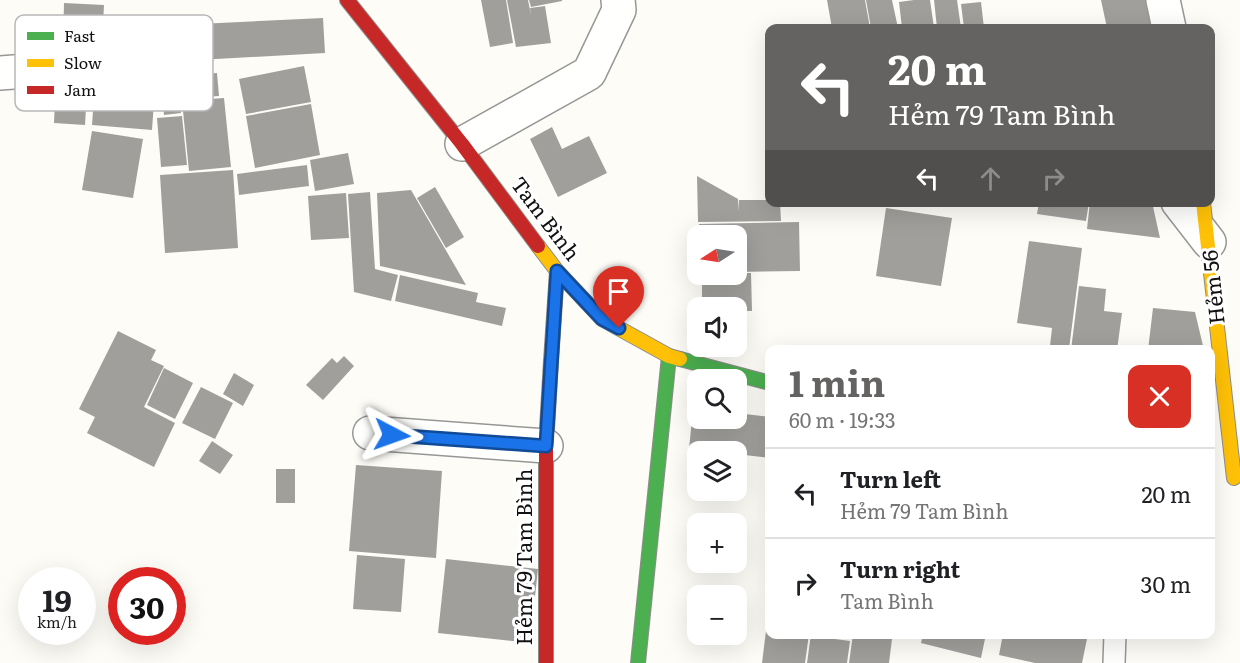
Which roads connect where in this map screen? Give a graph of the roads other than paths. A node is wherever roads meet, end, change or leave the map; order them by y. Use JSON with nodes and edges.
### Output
{"nodes":[{"id":1,"x":346,"y":0,"type":"edge"},
{"id":2,"x":618,"y":0,"type":"edge"},
{"id":3,"x":1163,"y":0,"type":"edge"},
{"id":4,"x":1168,"y":24,"type":"edge"},
{"id":5,"x":462,"y":144,"type":"junction"},
{"id":6,"x":1182,"y":207,"type":"edge"},
{"id":7,"x":1204,"y":207,"type":"edge"},
{"id":8,"x":1209,"y":242,"type":"junction"},
{"id":9,"x":557,"y":271,"type":"junction"},
{"id":10,"x":669,"y":356,"type":"junction"},
{"id":11,"x":765,"y":382,"type":"edge"},
{"id":12,"x":370,"y":433,"type":"dead end"},
{"id":13,"x":546,"y":446,"type":"junction"},
{"id":14,"x":1232,"y":478,"type":"edge"},
{"id":15,"x":1115,"y":639,"type":"edge"},
{"id":16,"x":546,"y":663,"type":"edge"},
{"id":17,"x":638,"y":663,"type":"edge"},
{"id":18,"x":1114,"y":663,"type":"edge"}],
"edges":[{"from":1,"to":5,"type":"street","name":"Tam Bình"},
{"from":2,"to":5,"type":"street"},
{"from":3,"to":4,"type":"street"},
{"from":5,"to":9,"type":"street","name":"Tam Bình"},
{"from":6,"to":8,"type":"street"},
{"from":7,"to":8,"type":"street","name":"Hẻm 56"},
{"from":8,"to":14,"type":"street","name":"Hẻm 56"},
{"from":9,"to":10,"type":"street","name":"Tam Bình"},
{"from":9,"to":13,"type":"street","name":"Hẻm 79 Tam Bình"},
{"from":10,"to":11,"type":"street","name":"Tam Bình"},
{"from":10,"to":17,"type":"street"},
{"from":12,"to":13,"type":"street"},
{"from":13,"to":16,"type":"street","name":"Hẻm 79 Tam Bình"},
{"from":15,"to":18,"type":"lane"}]}
